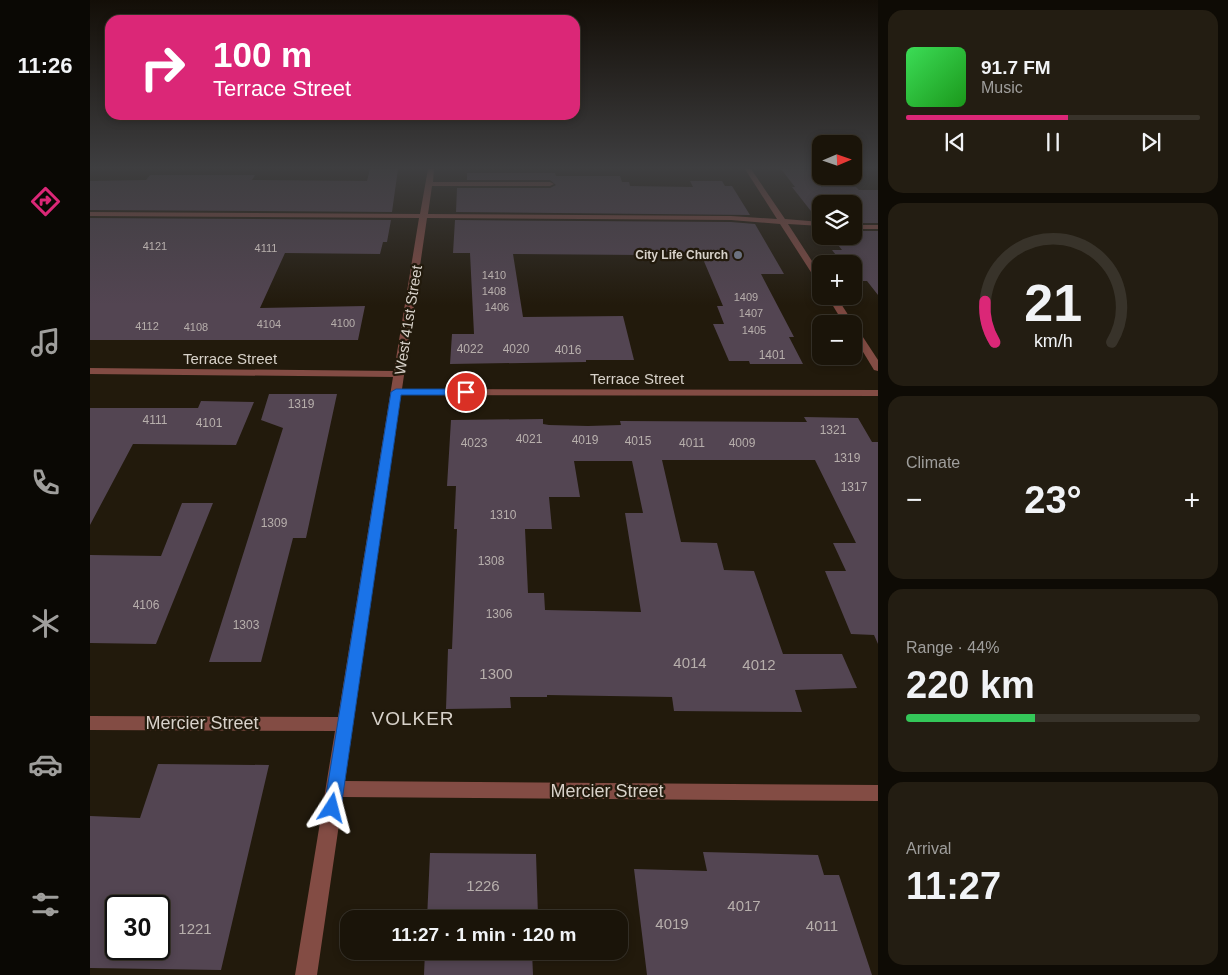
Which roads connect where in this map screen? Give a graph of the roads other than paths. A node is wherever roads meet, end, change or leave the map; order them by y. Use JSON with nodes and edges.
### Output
{"nodes":[{"id":1,"x":257,"y":214,"type":"edge"},
{"id":2,"x":778,"y":214,"type":"edge"},
{"id":3,"x":424,"y":215,"type":"junction"},
{"id":4,"x":782,"y":221,"type":"junction"},
{"id":5,"x":812,"y":223,"type":"edge"},
{"id":6,"x":862,"y":227,"type":"edge"},
{"id":7,"x":878,"y":227,"type":"edge"},
{"id":8,"x":812,"y":267,"type":"edge"},
{"id":9,"x":862,"y":343,"type":"edge"},
{"id":10,"x":878,"y":368,"type":"edge"},
{"id":11,"x":90,"y":372,"type":"edge"},
{"id":12,"x":400,"y":374,"type":"junction"},
{"id":13,"x":396,"y":392,"type":"junction"},
{"id":14,"x":878,"y":393,"type":"edge"},
{"id":15,"x":90,"y":723,"type":"edge"},
{"id":16,"x":345,"y":724,"type":"junction"},
{"id":17,"x":335,"y":789,"type":"junction"},
{"id":18,"x":878,"y":793,"type":"edge"},
{"id":19,"x":306,"y":975,"type":"edge"}],
"edges":[{"from":1,"to":3,"type":"street"},
{"from":2,"to":4,"type":"street"},
{"from":3,"to":4,"type":"street"},
{"from":3,"to":12,"type":"street","name":"West 41st Street"},
{"from":4,"to":5,"type":"street"},
{"from":4,"to":8,"type":"street"},
{"from":6,"to":7,"type":"street"},
{"from":9,"to":10,"type":"street"},
{"from":11,"to":12,"type":"street","name":"Terrace Street"},
{"from":12,"to":13,"type":"street","name":"West 41st Street"},
{"from":13,"to":14,"type":"street","name":"Terrace Street"},
{"from":13,"to":16,"type":"street","name":"West 41st Street"},
{"from":15,"to":16,"type":"street","name":"Mercier Street"},
{"from":16,"to":17,"type":"street","name":"West 41st Street"},
{"from":17,"to":18,"type":"street","name":"Mercier Street"},
{"from":17,"to":19,"type":"street","name":"West 41st Street"}]}
